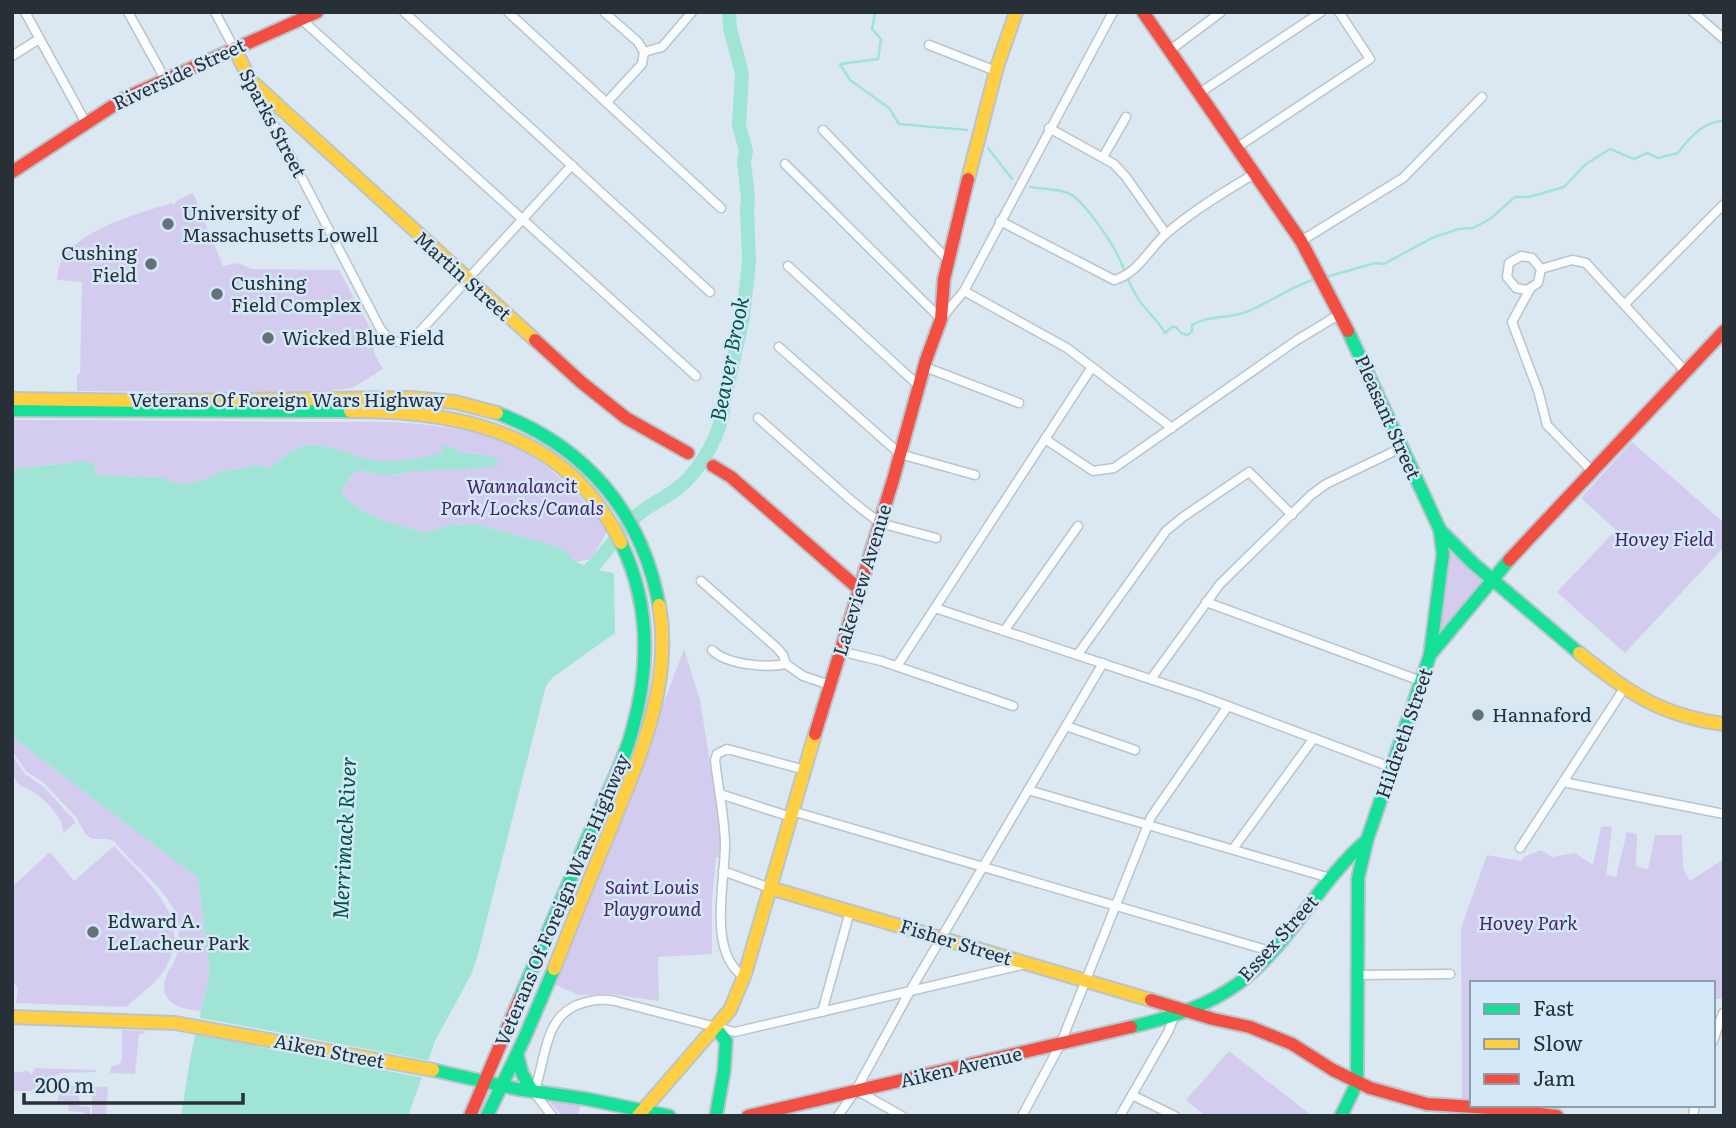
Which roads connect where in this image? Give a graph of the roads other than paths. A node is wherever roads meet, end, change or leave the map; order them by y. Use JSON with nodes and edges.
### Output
{"nodes":[{"id":1,"x":25,"y":12,"type":"edge"},
{"id":2,"x":128,"y":12,"type":"edge"},
{"id":3,"x":215,"y":12,"type":"edge"},
{"id":4,"x":317,"y":12,"type":"edge"},
{"id":5,"x":404,"y":12,"type":"edge"},
{"id":6,"x":604,"y":12,"type":"edge"},
{"id":7,"x":692,"y":12,"type":"edge"},
{"id":8,"x":1017,"y":12,"type":"edge"},
{"id":9,"x":1113,"y":12,"type":"edge"},
{"id":10,"x":1143,"y":12,"type":"edge"},
{"id":11,"x":1221,"y":12,"type":"edge"},
{"id":12,"x":1321,"y":12,"type":"edge"},
{"id":13,"x":1339,"y":12,"type":"edge"},
{"id":14,"x":1693,"y":12,"type":"edge"},
{"id":15,"x":514,"y":14,"type":"edge"},
{"id":16,"x":302,"y":19,"type":"junction"},
{"id":17,"x":39,"y":39,"type":"junction"},
{"id":18,"x":1724,"y":39,"type":"edge"},
{"id":19,"x":929,"y":45,"type":"dead end"},
{"id":20,"x":234,"y":48,"type":"junction"},
{"id":21,"x":1168,"y":51,"type":"junction"},
{"id":22,"x":644,"y":52,"type":"junction"},
{"id":23,"x":12,"y":56,"type":"edge"},
{"id":24,"x":996,"y":71,"type":"junction"},
{"id":25,"x":165,"y":79,"type":"junction"},
{"id":26,"x":251,"y":81,"type":"junction"},
{"id":27,"x":1198,"y":94,"type":"junction"},
{"id":28,"x":1482,"y":97,"type":"dead end"},
{"id":29,"x":607,"y":102,"type":"junction"},
{"id":30,"x":1126,"y":117,"type":"dead end"},
{"id":31,"x":86,"y":123,"type":"junction"},
{"id":32,"x":1049,"y":128,"type":"junction"},
{"id":33,"x":823,"y":130,"type":"dead end"},
{"id":34,"x":1236,"y":148,"type":"junction"},
{"id":35,"x":1103,"y":157,"type":"junction"},
{"id":36,"x":572,"y":164,"type":"junction"},
{"id":37,"x":785,"y":164,"type":"dead end"},
{"id":38,"x":12,"y":172,"type":"edge"},
{"id":39,"x":1254,"y":174,"type":"junction"},
{"id":40,"x":1724,"y":204,"type":"edge"},
{"id":41,"x":721,"y":208,"type":"dead end"},
{"id":42,"x":521,"y":219,"type":"junction"},
{"id":43,"x":1000,"y":221,"type":"junction"},
{"id":44,"x":1166,"y":234,"type":"junction"},
{"id":45,"x":1301,"y":241,"type":"junction"},
{"id":46,"x":948,"y":260,"type":"junction"},
{"id":47,"x":788,"y":266,"type":"dead end"},
{"id":48,"x":1541,"y":269,"type":"junction"},
{"id":49,"x":466,"y":279,"type":"junction"},
{"id":50,"x":1530,"y":289,"type":"junction"},
{"id":51,"x":964,"y":291,"type":"junction"},
{"id":52,"x":710,"y":292,"type":"dead end"},
{"id":53,"x":1625,"y":304,"type":"junction"},
{"id":54,"x":1340,"y":314,"type":"junction"},
{"id":55,"x":941,"y":320,"type":"junction"},
{"id":56,"x":1724,"y":331,"type":"edge"},
{"id":57,"x":779,"y":347,"type":"dead end"},
{"id":58,"x":925,"y":367,"type":"junction"},
{"id":59,"x":1092,"y":367,"type":"junction"},
{"id":60,"x":1685,"y":371,"type":"junction"},
{"id":61,"x":696,"y":376,"type":"dead end"},
{"id":62,"x":919,"y":386,"type":"junction"},
{"id":63,"x":12,"y":399,"type":"edge"},
{"id":64,"x":1019,"y":403,"type":"dead end"},
{"id":65,"x":12,"y":411,"type":"edge"},
{"id":66,"x":758,"y":418,"type":"dead end"},
{"id":67,"x":1172,"y":428,"type":"junction"},
{"id":68,"x":1045,"y":439,"type":"junction"},
{"id":69,"x":1401,"y":448,"type":"junction"},
{"id":70,"x":688,"y":453,"type":"dead end"},
{"id":71,"x":900,"y":454,"type":"junction"},
{"id":72,"x":713,"y":466,"type":"dead end"},
{"id":73,"x":1593,"y":472,"type":"junction"},
{"id":74,"x":975,"y":475,"type":"dead end"},
{"id":75,"x":1292,"y":515,"type":"junction"},
{"id":76,"x":880,"y":523,"type":"junction"},
{"id":77,"x":1078,"y":526,"type":"dead end"},
{"id":78,"x":1440,"y":530,"type":"junction"},
{"id":79,"x":936,"y":538,"type":"dead end"},
{"id":80,"x":1491,"y":579,"type":"junction"},
{"id":81,"x":701,"y":581,"type":"dead end"},
{"id":82,"x":860,"y":590,"type":"junction"},
{"id":83,"x":1206,"y":602,"type":"junction"},
{"id":84,"x":935,"y":608,"type":"junction"},
{"id":85,"x":1004,"y":631,"type":"junction"},
{"id":86,"x":712,"y":650,"type":"dead end"},
{"id":87,"x":840,"y":651,"type":"junction"},
{"id":88,"x":1078,"y":654,"type":"junction"},
{"id":89,"x":1430,"y":655,"type":"junction"},
{"id":90,"x":1103,"y":663,"type":"junction"},
{"id":91,"x":786,"y":664,"type":"junction"},
{"id":92,"x":897,"y":666,"type":"junction"},
{"id":93,"x":1151,"y":679,"type":"junction"},
{"id":94,"x":1421,"y":681,"type":"junction"},
{"id":95,"x":830,"y":685,"type":"junction"},
{"id":96,"x":1625,"y":687,"type":"junction"},
{"id":97,"x":1013,"y":706,"type":"dead end"},
{"id":98,"x":1228,"y":706,"type":"junction"},
{"id":99,"x":1724,"y":724,"type":"edge"},
{"id":100,"x":1066,"y":726,"type":"junction"},
{"id":101,"x":1314,"y":738,"type":"junction"},
{"id":102,"x":1135,"y":750,"type":"dead end"},
{"id":103,"x":1393,"y":768,"type":"junction"},
{"id":104,"x":805,"y":770,"type":"junction"},
{"id":105,"x":1563,"y":782,"type":"junction"},
{"id":106,"x":1028,"y":790,"type":"junction"},
{"id":107,"x":720,"y":794,"type":"junction"},
{"id":108,"x":791,"y":814,"type":"junction"},
{"id":109,"x":1724,"y":814,"type":"edge"},
{"id":110,"x":1147,"y":824,"type":"junction"},
{"id":111,"x":1367,"y":840,"type":"junction"},
{"id":112,"x":1520,"y":848,"type":"dead end"},
{"id":113,"x":1233,"y":849,"type":"junction"},
{"id":114,"x":983,"y":866,"type":"junction"},
{"id":115,"x":723,"y":871,"type":"junction"},
{"id":116,"x":1330,"y":878,"type":"junction"},
{"id":117,"x":770,"y":888,"type":"junction"},
{"id":118,"x":1115,"y":905,"type":"junction"},
{"id":119,"x":850,"y":911,"type":"junction"},
{"id":120,"x":942,"y":936,"type":"junction"},
{"id":121,"x":1270,"y":951,"type":"junction"},
{"id":122,"x":1029,"y":963,"type":"junction"},
{"id":123,"x":1450,"y":974,"type":"dead end"},
{"id":124,"x":1358,"y":975,"type":"junction"},
{"id":125,"x":744,"y":977,"type":"junction"},
{"id":126,"x":1085,"y":981,"type":"junction"},
{"id":127,"x":910,"y":991,"type":"junction"},
{"id":128,"x":1190,"y":1011,"type":"junction"},
{"id":129,"x":822,"y":1012,"type":"junction"},
{"id":130,"x":1723,"y":1013,"type":"edge"},
{"id":131,"x":12,"y":1017,"type":"edge"},
{"id":132,"x":1174,"y":1017,"type":"junction"},
{"id":133,"x":716,"y":1028,"type":"junction"},
{"id":134,"x":1715,"y":1035,"type":"edge"},
{"id":135,"x":1060,"y":1045,"type":"junction"},
{"id":136,"x":517,"y":1054,"type":"junction"},
{"id":137,"x":485,"y":1082,"type":"junction"},
{"id":138,"x":1357,"y":1083,"type":"junction"},
{"id":139,"x":501,"y":1085,"type":"junction"},
{"id":140,"x":856,"y":1090,"type":"junction"},
{"id":141,"x":533,"y":1091,"type":"junction"},
{"id":142,"x":1132,"y":1095,"type":"junction"},
{"id":143,"x":1429,"y":1110,"type":"edge"},
{"id":144,"x":640,"y":1114,"type":"edge"},
{"id":145,"x":470,"y":1116,"type":"edge"},
{"id":146,"x":487,"y":1116,"type":"edge"},
{"id":147,"x":552,"y":1116,"type":"edge"},
{"id":148,"x":669,"y":1116,"type":"edge"},
{"id":149,"x":716,"y":1116,"type":"edge"},
{"id":150,"x":748,"y":1116,"type":"edge"},
{"id":151,"x":838,"y":1116,"type":"edge"},
{"id":152,"x":902,"y":1116,"type":"edge"},
{"id":153,"x":1022,"y":1116,"type":"edge"},
{"id":154,"x":1120,"y":1116,"type":"edge"},
{"id":155,"x":1175,"y":1116,"type":"edge"},
{"id":156,"x":1341,"y":1116,"type":"edge"},
{"id":157,"x":1557,"y":1116,"type":"edge"}],
"edges":[{"from":1,"to":17,"type":"street"},
{"from":2,"to":25,"type":"street"},
{"from":3,"to":20,"type":"street","name":"Sparks Street"},
{"from":4,"to":16,"type":"main road","name":"Riverside Street"},
{"from":5,"to":36,"type":"street"},
{"from":6,"to":22,"type":"street"},
{"from":7,"to":22,"type":"street"},
{"from":8,"to":24,"type":"main road","name":"Lakeview Avenue"},
{"from":9,"to":32,"type":"street"},
{"from":10,"to":21,"type":"main road","name":"Pleasant Street"},
{"from":11,"to":21,"type":"street"},
{"from":12,"to":27,"type":"street"},
{"from":13,"to":34,"type":"street"},
{"from":14,"to":18,"type":"street"},
{"from":15,"to":29,"type":"street"},
{"from":16,"to":20,"type":"main road","name":"Riverside Street"},
{"from":16,"to":42,"type":"street"},
{"from":17,"to":23,"type":"street"},
{"from":17,"to":31,"type":"street"},
{"from":19,"to":24,"type":"street"},
{"from":20,"to":25,"type":"main road","name":"Riverside Street"},
{"from":20,"to":26,"type":"main road","name":"Sparks Street"},
{"from":21,"to":27,"type":"main road","name":"Pleasant Street"},
{"from":22,"to":29,"type":"street"},
{"from":24,"to":46,"type":"main road","name":"Lakeview Avenue"},
{"from":25,"to":31,"type":"main road","name":"Riverside Street"},
{"from":26,"to":49,"type":"main road","name":"Martin Street"},
{"from":26,"to":49,"type":"street","name":"Sparks Street"},
{"from":27,"to":34,"type":"main road","name":"Pleasant Street"},
{"from":28,"to":45,"type":"street"},
{"from":29,"to":41,"type":"street"},
{"from":30,"to":35,"type":"street"},
{"from":31,"to":38,"type":"main road","name":"Riverside Street"},
{"from":32,"to":35,"type":"street"},
{"from":32,"to":43,"type":"street"},
{"from":33,"to":46,"type":"street"},
{"from":34,"to":39,"type":"main road","name":"Pleasant Street"},
{"from":35,"to":44,"type":"street"},
{"from":36,"to":42,"type":"street"},
{"from":36,"to":52,"type":"street"},
{"from":37,"to":55,"type":"street"},
{"from":39,"to":44,"type":"street"},
{"from":39,"to":45,"type":"main road","name":"Pleasant Street"},
{"from":40,"to":53,"type":"street"},
{"from":42,"to":49,"type":"street"},
{"from":42,"to":61,"type":"street"},
{"from":43,"to":44,"type":"street"},
{"from":43,"to":51,"type":"street"},
{"from":45,"to":54,"type":"main road","name":"Pleasant Street"},
{"from":46,"to":55,"type":"main road","name":"Lakeview Avenue"},
{"from":47,"to":62,"type":"street"},
{"from":48,"to":50,"type":"street"},
{"from":48,"to":50,"type":"street"},
{"from":48,"to":53,"type":"street"},
{"from":49,"to":70,"type":"main road","name":"Martin Street"},
{"from":50,"to":73,"type":"street"},
{"from":51,"to":55,"type":"street"},
{"from":51,"to":59,"type":"street"},
{"from":53,"to":60,"type":"street"},
{"from":54,"to":67,"type":"street"},
{"from":54,"to":69,"type":"main road","name":"Pleasant Street"},
{"from":55,"to":58,"type":"main road","name":"Lakeview Avenue"},
{"from":56,"to":60,"type":"main road","name":"Hildreth Street"},
{"from":57,"to":71,"type":"street"},
{"from":58,"to":62,"type":"main road","name":"Lakeview Avenue"},
{"from":58,"to":64,"type":"street"},
{"from":59,"to":67,"type":"street"},
{"from":59,"to":68,"type":"street"},
{"from":60,"to":73,"type":"main road","name":"Hildreth Street"},
{"from":62,"to":71,"type":"main road","name":"Lakeview Avenue"},
{"from":63,"to":136,"type":"main road","name":"Veterans Of Foreign Wars Highway"},
{"from":65,"to":137,"type":"main road","name":"Veterans Of Foreign Wars Highway"},
{"from":66,"to":76,"type":"street"},
{"from":67,"to":68,"type":"street"},
{"from":68,"to":84,"type":"street"},
{"from":69,"to":75,"type":"street"},
{"from":69,"to":78,"type":"main road","name":"Pleasant Street"},
{"from":71,"to":74,"type":"street"},
{"from":71,"to":76,"type":"main road","name":"Lakeview Avenue"},
{"from":72,"to":82,"type":"main road"},
{"from":73,"to":80,"type":"main road","name":"Hildreth Street"},
{"from":75,"to":83,"type":"street"},
{"from":75,"to":88,"type":"street"},
{"from":76,"to":79,"type":"street"},
{"from":76,"to":82,"type":"main road","name":"Lakeview Avenue"},
{"from":77,"to":85,"type":"street"},
{"from":78,"to":80,"type":"main road","name":"Pleasant Street"},
{"from":78,"to":89,"type":"main road"},
{"from":80,"to":89,"type":"main road","name":"Hildreth Street"},
{"from":80,"to":96,"type":"main road","name":"Pleasant Street"},
{"from":81,"to":91,"type":"street"},
{"from":82,"to":87,"type":"main road","name":"Lakeview Avenue"},
{"from":83,"to":93,"type":"street"},
{"from":83,"to":94,"type":"street"},
{"from":84,"to":85,"type":"street"},
{"from":84,"to":92,"type":"street"},
{"from":85,"to":88,"type":"street"},
{"from":86,"to":91,"type":"street"},
{"from":87,"to":92,"type":"street"},
{"from":87,"to":95,"type":"main road","name":"Lakeview Avenue"},
{"from":88,"to":90,"type":"street"},
{"from":89,"to":94,"type":"main road","name":"Hildreth Street"},
{"from":90,"to":93,"type":"street"},
{"from":90,"to":100,"type":"street"},
{"from":91,"to":95,"type":"street"},
{"from":92,"to":97,"type":"street"},
{"from":93,"to":98,"type":"street"},
{"from":94,"to":103,"type":"main road","name":"Hildreth Street"},
{"from":95,"to":104,"type":"main road","name":"Lakeview Avenue"},
{"from":96,"to":99,"type":"main road","name":"Pleasant Street"},
{"from":96,"to":105,"type":"street"},
{"from":98,"to":101,"type":"street"},
{"from":98,"to":110,"type":"street"},
{"from":100,"to":102,"type":"street"},
{"from":100,"to":106,"type":"street"},
{"from":101,"to":103,"type":"street"},
{"from":101,"to":113,"type":"street"},
{"from":103,"to":111,"type":"main road","name":"Hildreth Street"},
{"from":104,"to":107,"type":"street"},
{"from":104,"to":108,"type":"main road","name":"Lakeview Avenue"},
{"from":105,"to":109,"type":"street"},
{"from":105,"to":112,"type":"street"},
{"from":106,"to":110,"type":"street"},
{"from":106,"to":114,"type":"street"},
{"from":107,"to":108,"type":"street"},
{"from":107,"to":115,"type":"street"},
{"from":108,"to":114,"type":"street"},
{"from":108,"to":117,"type":"main road","name":"Lakeview Avenue"},
{"from":110,"to":113,"type":"street"},
{"from":110,"to":118,"type":"street"},
{"from":111,"to":116,"type":"main road","name":"Essex Street"},
{"from":111,"to":124,"type":"main road","name":"Hildreth Street"},
{"from":113,"to":116,"type":"street"},
{"from":114,"to":118,"type":"street"},
{"from":114,"to":120,"type":"street"},
{"from":115,"to":117,"type":"street","name":"Fisher Street"},
{"from":115,"to":125,"type":"street"},
{"from":116,"to":121,"type":"main road","name":"Essex Street"},
{"from":117,"to":119,"type":"main road","name":"Fisher Street"},
{"from":117,"to":125,"type":"main road","name":"Lakeview Avenue"},
{"from":118,"to":121,"type":"street"},
{"from":118,"to":126,"type":"street"},
{"from":119,"to":120,"type":"main road","name":"Fisher Street"},
{"from":119,"to":129,"type":"street"},
{"from":120,"to":122,"type":"main road","name":"Fisher Street"},
{"from":120,"to":127,"type":"street"},
{"from":121,"to":128,"type":"main road","name":"Essex Street"},
{"from":122,"to":126,"type":"main road","name":"Fisher Street"},
{"from":122,"to":127,"type":"street"},
{"from":123,"to":124,"type":"street"},
{"from":124,"to":138,"type":"main road","name":"Hildreth Street"},
{"from":125,"to":133,"type":"main road","name":"Lakeview Avenue"},
{"from":126,"to":128,"type":"main road","name":"Fisher Street"},
{"from":126,"to":135,"type":"street"},
{"from":127,"to":129,"type":"street"},
{"from":127,"to":140,"type":"street"},
{"from":128,"to":132,"type":"main road","name":"Essex Street"},
{"from":128,"to":138,"type":"main road"},
{"from":129,"to":133,"type":"street"},
{"from":130,"to":134,"type":"street"},
{"from":131,"to":137,"type":"main road","name":"Aiken Street"},
{"from":132,"to":135,"type":"main road","name":"Aiken Avenue"},
{"from":132,"to":142,"type":"street"},
{"from":133,"to":141,"type":"street"},
{"from":133,"to":144,"type":"main road","name":"Lakeview Avenue"},
{"from":133,"to":149,"type":"main road"},
{"from":135,"to":140,"type":"main road","name":"Aiken Avenue"},
{"from":135,"to":153,"type":"street"},
{"from":136,"to":139,"type":"main road","name":"Veterans Of Foreign Wars Highway"},
{"from":136,"to":141,"type":"main road"},
{"from":137,"to":139,"type":"main road","name":"Aiken Street"},
{"from":137,"to":145,"type":"main road"},
{"from":138,"to":143,"type":"main road"},
{"from":138,"to":156,"type":"main road","name":"Hildreth Street"},
{"from":139,"to":141,"type":"main road","name":"Aiken Street"},
{"from":139,"to":146,"type":"main road"},
{"from":140,"to":150,"type":"main road","name":"Aiken Avenue"},
{"from":140,"to":151,"type":"street"},
{"from":140,"to":152,"type":"street"},
{"from":141,"to":144,"type":"main road","name":"Aiken Street"},
{"from":141,"to":147,"type":"street"},
{"from":142,"to":154,"type":"street"},
{"from":142,"to":155,"type":"street"},
{"from":143,"to":157,"type":"main road"},
{"from":144,"to":148,"type":"main road"}]}
